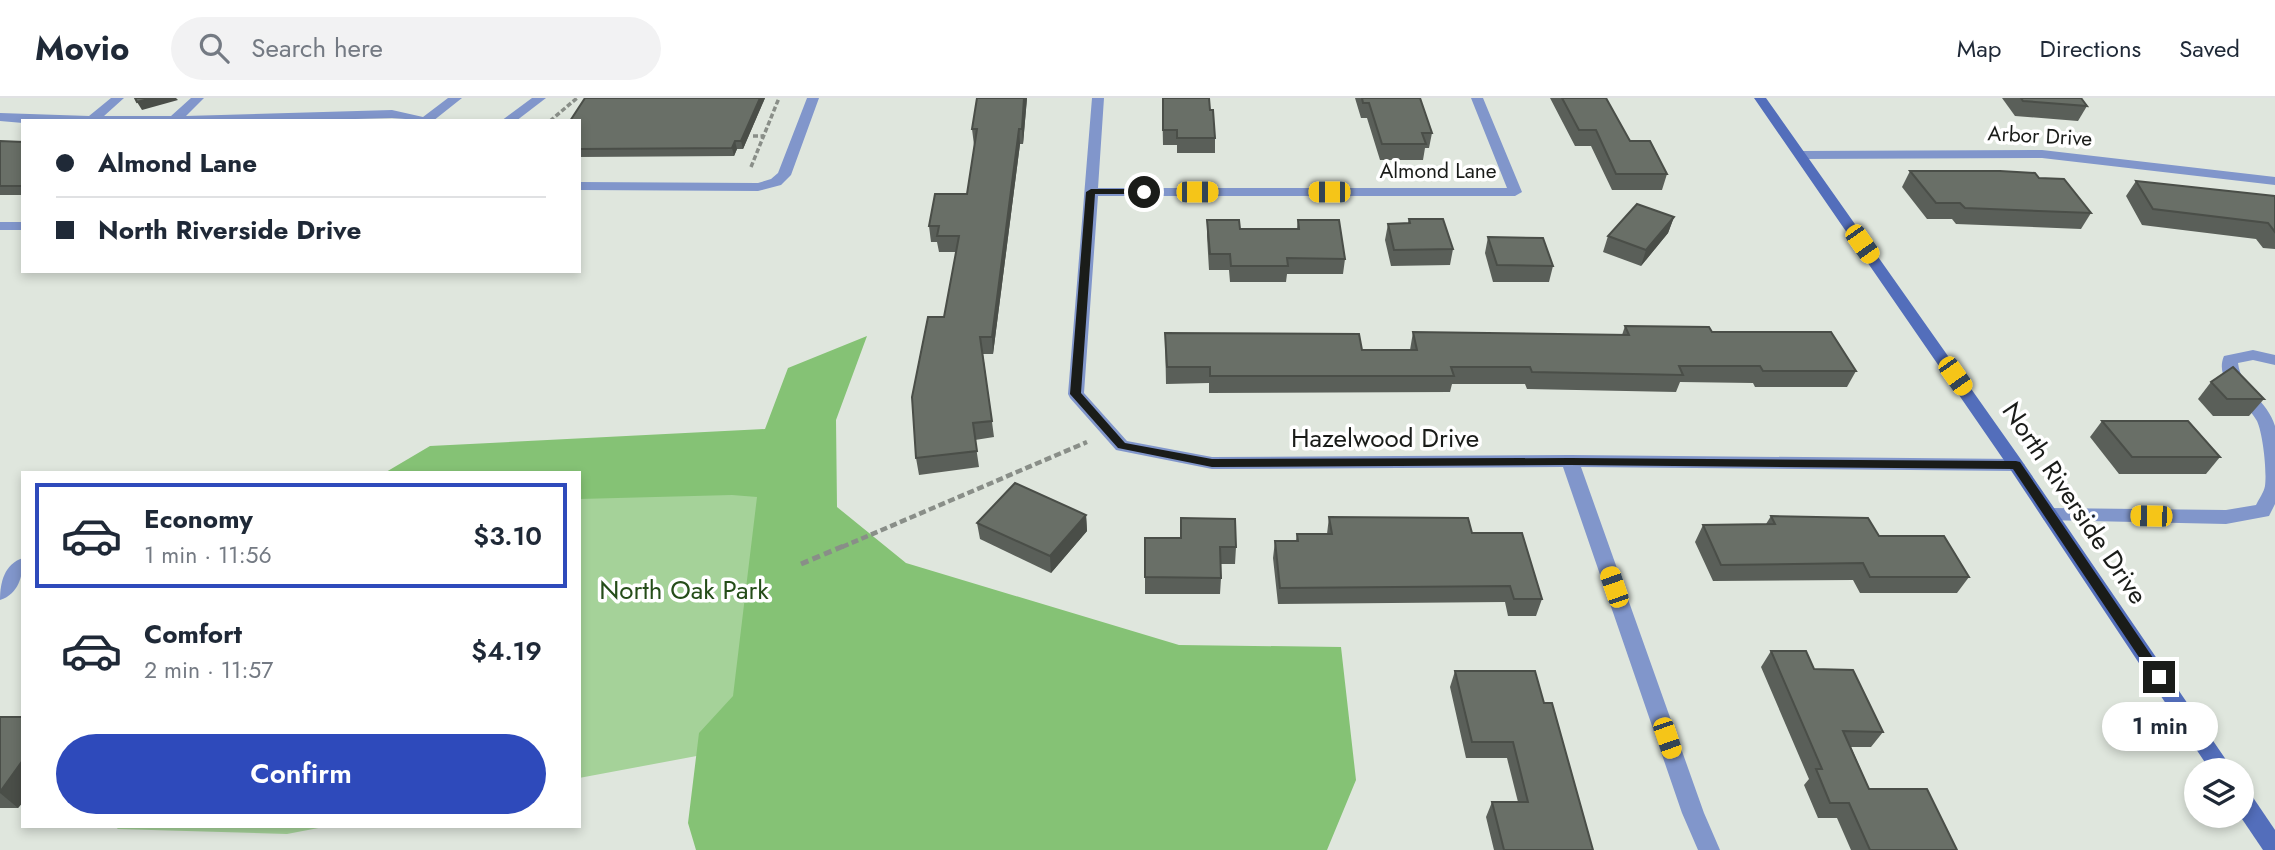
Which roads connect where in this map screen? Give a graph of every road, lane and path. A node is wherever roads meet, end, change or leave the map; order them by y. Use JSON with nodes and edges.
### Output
{"nodes":[{"id":1,"x":118,"y":98,"type":"edge"},
{"id":2,"x":198,"y":98,"type":"edge"},
{"id":3,"x":456,"y":98,"type":"edge"},
{"id":4,"x":540,"y":98,"type":"edge"},
{"id":5,"x":779,"y":98,"type":"edge"},
{"id":6,"x":813,"y":98,"type":"edge"},
{"id":7,"x":1098,"y":98,"type":"edge"},
{"id":8,"x":1478,"y":98,"type":"edge"},
{"id":9,"x":1760,"y":98,"type":"edge"},
{"id":10,"x":575,"y":99,"type":"edge"},
{"id":11,"x":586,"y":100,"type":"edge"},
{"id":12,"x":0,"y":117,"type":"edge"},
{"id":13,"x":61,"y":119,"type":"edge"},
{"id":14,"x":93,"y":119,"type":"edge"},
{"id":15,"x":175,"y":119,"type":"edge"},
{"id":16,"x":210,"y":119,"type":"edge"},
{"id":17,"x":416,"y":119,"type":"edge"},
{"id":18,"x":429,"y":119,"type":"edge"},
{"id":19,"x":510,"y":119,"type":"edge"},
{"id":20,"x":552,"y":119,"type":"edge"},
{"id":21,"x":753,"y":136,"type":"dead end"},
{"id":22,"x":764,"y":136,"type":"junction"},
{"id":23,"x":1801,"y":155,"type":"junction"},
{"id":24,"x":751,"y":168,"type":"dead end"},
{"id":25,"x":2275,"y":181,"type":"edge"},
{"id":26,"x":581,"y":186,"type":"edge"},
{"id":27,"x":1091,"y":192,"type":"junction"},
{"id":28,"x":0,"y":226,"type":"edge"},
{"id":29,"x":21,"y":226,"type":"edge"},
{"id":30,"x":2275,"y":360,"type":"edge"},
{"id":31,"x":1110,"y":432,"type":"junction"},
{"id":32,"x":1570,"y":461,"type":"junction"},
{"id":33,"x":2016,"y":465,"type":"junction"},
{"id":34,"x":2050,"y":515,"type":"junction"},
{"id":35,"x":801,"y":564,"type":"dead end"},
{"id":36,"x":21,"y":567,"type":"edge"},
{"id":37,"x":0,"y":593,"type":"edge"},
{"id":38,"x":2214,"y":758,"type":"edge"},
{"id":39,"x":2254,"y":818,"type":"edge"},
{"id":40,"x":2275,"y":849,"type":"edge"},
{"id":41,"x":1709,"y":850,"type":"edge"}],
"edges":[{"from":1,"to":14,"type":"street"},
{"from":2,"to":15,"type":"street"},
{"from":3,"to":18,"type":"street"},
{"from":4,"to":19,"type":"street"},
{"from":5,"to":22,"type":"path"},
{"from":6,"to":26,"type":"street"},
{"from":7,"to":27,"type":"street","name":"Hazelwood Drive"},
{"from":8,"to":27,"type":"street","name":"Almond Lane"},
{"from":9,"to":23,"type":"street","name":"North Riverside Drive"},
{"from":10,"to":11,"type":"path"},
{"from":10,"to":20,"type":"path"},
{"from":12,"to":13,"type":"street"},
{"from":16,"to":17,"type":"street"},
{"from":21,"to":22,"type":"path"},
{"from":22,"to":24,"type":"path"},
{"from":23,"to":25,"type":"street","name":"Arbor Drive"},
{"from":23,"to":33,"type":"street","name":"North Riverside Drive"},
{"from":27,"to":31,"type":"street","name":"Hazelwood Drive"},
{"from":28,"to":29,"type":"street"},
{"from":30,"to":34,"type":"street"},
{"from":31,"to":32,"type":"street","name":"Hazelwood Drive"},
{"from":31,"to":35,"type":"path"},
{"from":32,"to":33,"type":"street","name":"Hazelwood Drive"},
{"from":32,"to":41,"type":"street"},
{"from":33,"to":34,"type":"street","name":"North Riverside Drive"},
{"from":34,"to":38,"type":"street","name":"North Riverside Drive"},
{"from":36,"to":37,"type":"street"},
{"from":39,"to":40,"type":"street"}]}
